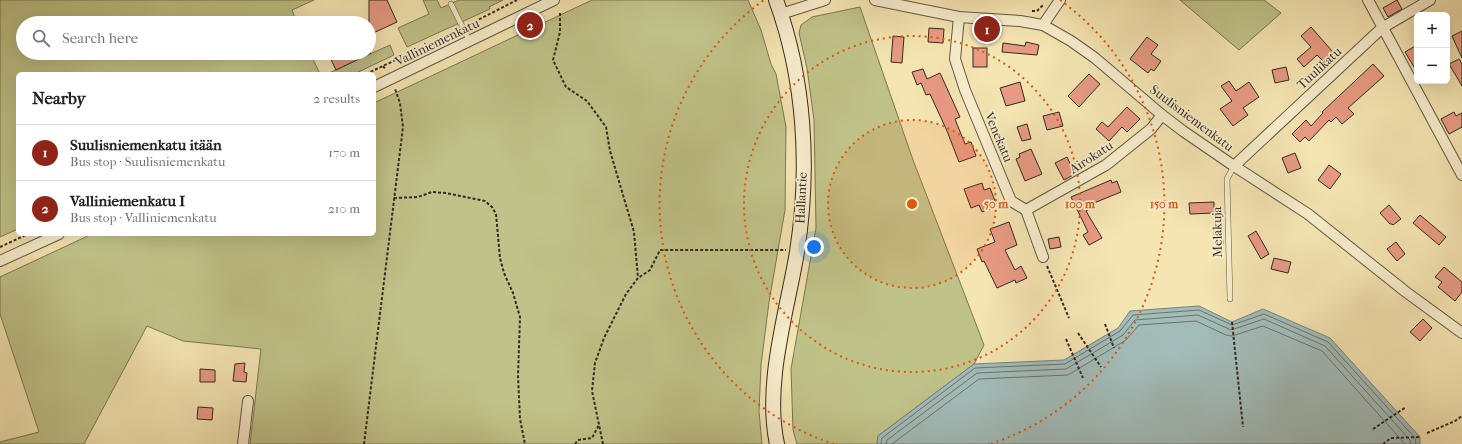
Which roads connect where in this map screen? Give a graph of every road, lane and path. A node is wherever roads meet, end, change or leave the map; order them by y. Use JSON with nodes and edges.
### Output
{"nodes":[{"id":1,"x":516,"y":0,"type":"edge"},
{"id":2,"x":554,"y":0,"type":"edge"},
{"id":3,"x":776,"y":0,"type":"edge"},
{"id":4,"x":825,"y":0,"type":"edge"},
{"id":5,"x":875,"y":0,"type":"edge"},
{"id":6,"x":1060,"y":0,"type":"edge"},
{"id":7,"x":1368,"y":0,"type":"edge"},
{"id":8,"x":1430,"y":0,"type":"edge"},
{"id":9,"x":451,"y":4,"type":"dead end"},
{"id":10,"x":560,"y":13,"type":"dead end"},
{"id":11,"x":781,"y":14,"type":"junction"},
{"id":12,"x":959,"y":17,"type":"junction"},
{"id":13,"x":1043,"y":25,"type":"junction"},
{"id":14,"x":463,"y":28,"type":"junction"},
{"id":15,"x":1382,"y":28,"type":"junction"},
{"id":16,"x":469,"y":40,"type":"junction"},
{"id":17,"x":383,"y":66,"type":"junction"},
{"id":18,"x":370,"y":72,"type":"edge"},
{"id":19,"x":391,"y":79,"type":"junction"},
{"id":20,"x":376,"y":86,"type":"edge"},
{"id":21,"x":1162,"y":115,"type":"junction"},
{"id":22,"x":1234,"y":166,"type":"junction"},
{"id":23,"x":1462,"y":176,"type":"edge"},
{"id":24,"x":394,"y":198,"type":"junction"},
{"id":25,"x":1026,"y":210,"type":"junction"},
{"id":26,"x":24,"y":236,"type":"edge"},
{"id":27,"x":55,"y":236,"type":"edge"},
{"id":28,"x":0,"y":247,"type":"edge"},
{"id":29,"x":797,"y":250,"type":"junction"},
{"id":30,"x":1043,"y":257,"type":"joint"},
{"id":31,"x":0,"y":261,"type":"edge"},
{"id":32,"x":638,"y":278,"type":"junction"},
{"id":33,"x":1230,"y":299,"type":"dead end"},
{"id":34,"x":1069,"y":318,"type":"dead end"},
{"id":35,"x":1232,"y":322,"type":"dead end"},
{"id":36,"x":1105,"y":324,"type":"dead end"},
{"id":37,"x":1078,"y":333,"type":"dead end"},
{"id":38,"x":1462,"y":333,"type":"edge"},
{"id":39,"x":1066,"y":339,"type":"dead end"},
{"id":40,"x":1114,"y":348,"type":"dead end"},
{"id":41,"x":1101,"y":367,"type":"dead end"},
{"id":42,"x":1084,"y":378,"type":"dead end"},
{"id":43,"x":248,"y":401,"type":"dead end"},
{"id":44,"x":1406,"y":407,"type":"dead end"},
{"id":45,"x":1462,"y":416,"type":"edge"},
{"id":46,"x":599,"y":424,"type":"junction"},
{"id":47,"x":1243,"y":427,"type":"dead end"},
{"id":48,"x":1373,"y":429,"type":"dead end"},
{"id":49,"x":1427,"y":433,"type":"dead end"},
{"id":50,"x":1420,"y":437,"type":"dead end"},
{"id":51,"x":242,"y":444,"type":"edge"},
{"id":52,"x":364,"y":444,"type":"edge"},
{"id":53,"x":525,"y":444,"type":"edge"},
{"id":54,"x":575,"y":444,"type":"edge"},
{"id":55,"x":603,"y":444,"type":"edge"},
{"id":56,"x":777,"y":444,"type":"edge"},
{"id":57,"x":1383,"y":444,"type":"edge"}],
"edges":[{"from":1,"to":14,"type":"path"},
{"from":2,"to":16,"type":"street","name":"Valliniemenkatu"},
{"from":3,"to":11,"type":"street","name":"Hallantie"},
{"from":4,"to":11,"type":"street"},
{"from":5,"to":12,"type":"street","name":"Suulisniemenkatu"},
{"from":6,"to":13,"type":"street"},
{"from":7,"to":15,"type":"street"},
{"from":8,"to":15,"type":"street","name":"Tuulikatu"},
{"from":9,"to":14,"type":"lane"},
{"from":10,"to":32,"type":"path"},
{"from":11,"to":29,"type":"street","name":"Hallantie"},
{"from":12,"to":13,"type":"street","name":"Suulisniemenkatu"},
{"from":12,"to":25,"type":"street","name":"Venekatu"},
{"from":13,"to":21,"type":"street","name":"Suulisniemenkatu"},
{"from":14,"to":16,"type":"lane"},
{"from":14,"to":17,"type":"path"},
{"from":15,"to":22,"type":"street","name":"Tuulikatu"},
{"from":15,"to":23,"type":"street"},
{"from":16,"to":19,"type":"street","name":"Valliniemenkatu"},
{"from":17,"to":18,"type":"path"},
{"from":17,"to":19,"type":"path"},
{"from":19,"to":20,"type":"street","name":"Valliniemenkatu"},
{"from":19,"to":24,"type":"path"},
{"from":21,"to":22,"type":"street","name":"Suulisniemenkatu"},
{"from":21,"to":25,"type":"street","name":"Airokatu"},
{"from":22,"to":33,"type":"lane","name":"Melakuja"},
{"from":22,"to":38,"type":"street","name":"Suulisniemenkatu"},
{"from":24,"to":52,"type":"path"},
{"from":24,"to":53,"type":"path"},
{"from":25,"to":30,"type":"street"},
{"from":26,"to":28,"type":"path"},
{"from":27,"to":31,"type":"street"},
{"from":29,"to":32,"type":"path"},
{"from":29,"to":56,"type":"street","name":"Hallantie"},
{"from":30,"to":34,"type":"path"},
{"from":32,"to":46,"type":"path"},
{"from":35,"to":47,"type":"path"},
{"from":36,"to":40,"type":"path"},
{"from":37,"to":41,"type":"path"},
{"from":39,"to":42,"type":"path"},
{"from":43,"to":51,"type":"street"},
{"from":44,"to":48,"type":"path"},
{"from":45,"to":49,"type":"path"},
{"from":46,"to":54,"type":"path"},
{"from":46,"to":55,"type":"path"},
{"from":50,"to":57,"type":"path"}]}
